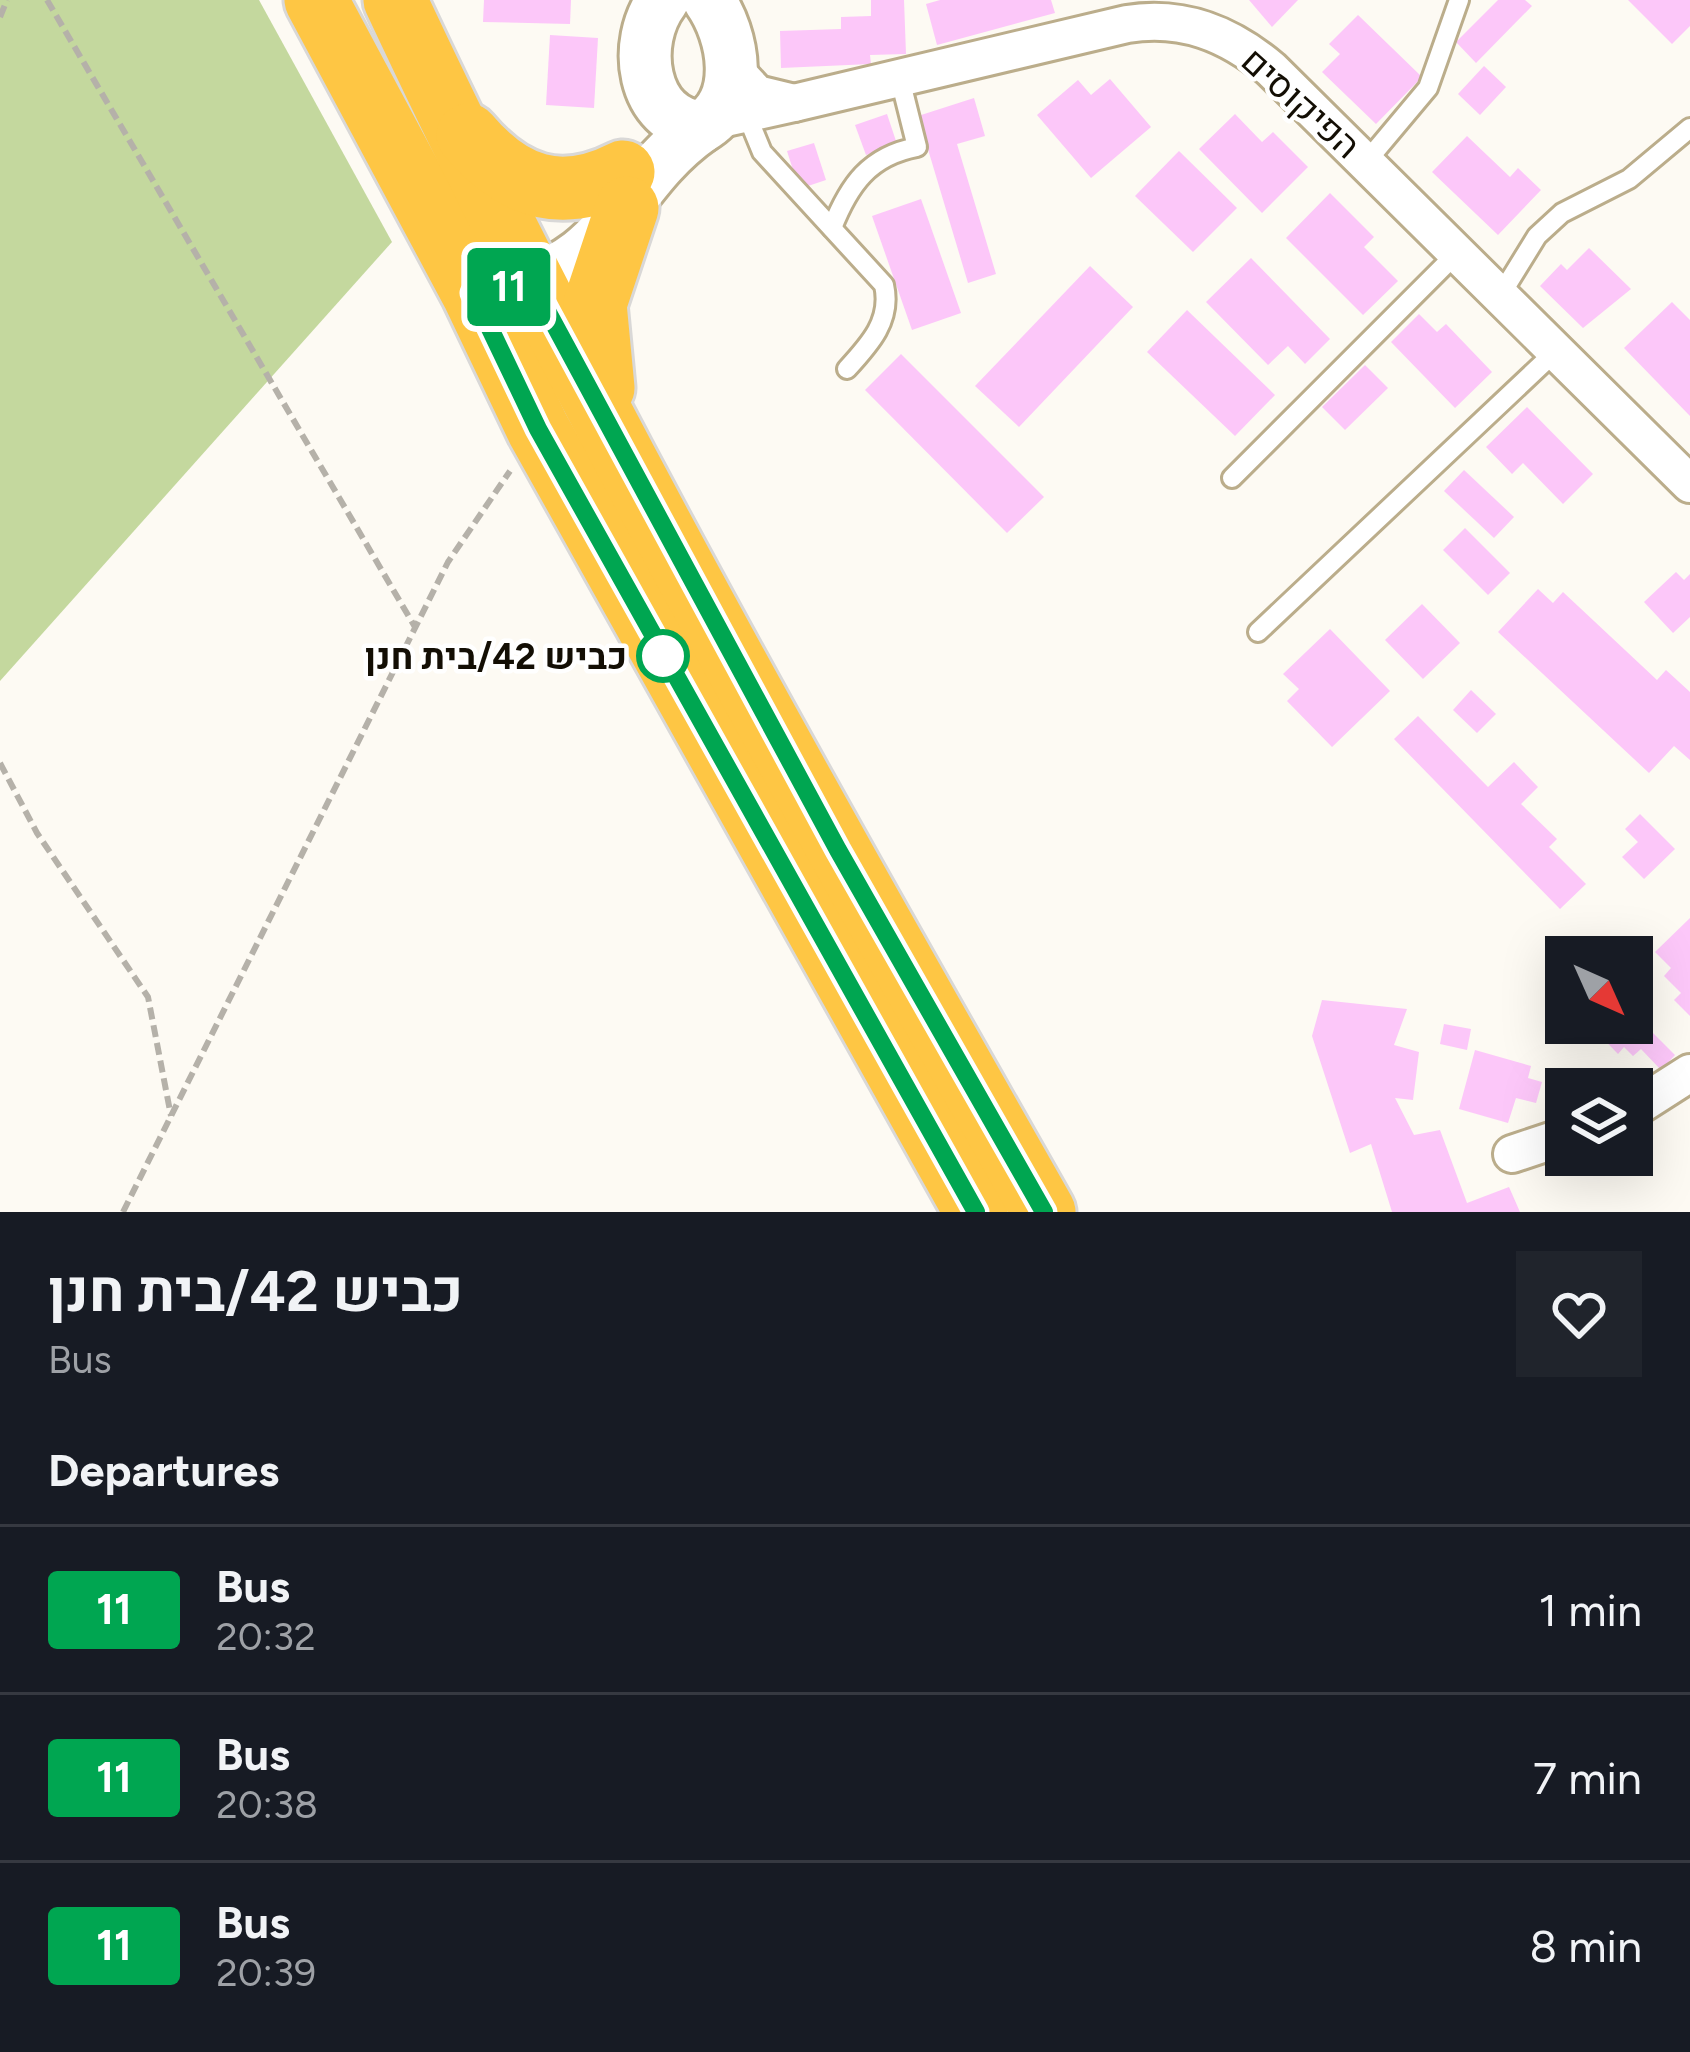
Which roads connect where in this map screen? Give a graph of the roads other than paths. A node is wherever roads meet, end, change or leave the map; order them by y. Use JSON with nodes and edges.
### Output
{"nodes":[{"id":1,"x":316,"y":0,"type":"edge"},
{"id":2,"x":395,"y":0,"type":"edge"},
{"id":3,"x":1460,"y":0,"type":"edge"},
{"id":4,"x":683,"y":5,"type":"edge"},
{"id":5,"x":900,"y":80,"type":"junction"},
{"id":6,"x":656,"y":101,"type":"junction"},
{"id":7,"x":794,"y":103,"type":"junction"},
{"id":8,"x":722,"y":107,"type":"junction"},
{"id":9,"x":446,"y":109,"type":"junction"},
{"id":10,"x":1690,"y":128,"type":"edge"},
{"id":11,"x":1366,"y":162,"type":"junction"},
{"id":12,"x":625,"y":190,"type":"junction"},
{"id":13,"x":832,"y":228,"type":"junction"},
{"id":14,"x":1457,"y":254,"type":"junction"},
{"id":15,"x":507,"y":276,"type":"junction"},
{"id":16,"x":1500,"y":296,"type":"junction"},
{"id":17,"x":1556,"y":351,"type":"junction"},
{"id":18,"x":847,"y":369,"type":"dead end"},
{"id":19,"x":613,"y":431,"type":"junction"},
{"id":20,"x":1232,"y":478,"type":"dead end"},
{"id":21,"x":1690,"y":484,"type":"edge"},
{"id":22,"x":1258,"y":632,"type":"dead end"},
{"id":23,"x":1690,"y":1073,"type":"edge"},
{"id":24,"x":1653,"y":1097,"type":"edge"},
{"id":25,"x":1545,"y":1143,"type":"edge"},
{"id":26,"x":1512,"y":1154,"type":"dead end"},
{"id":27,"x":976,"y":1212,"type":"edge"},
{"id":28,"x":1044,"y":1212,"type":"edge"}],
"edges":[{"from":1,"to":15,"type":"highway"},
{"from":2,"to":9,"type":"highway"},
{"from":3,"to":11,"type":"lane"},
{"from":4,"to":6,"type":"street"},
{"from":4,"to":8,"type":"street"},
{"from":5,"to":7,"type":"street","name":"הפיקוסים"},
{"from":5,"to":11,"type":"street","name":"הפיקוסים"},
{"from":5,"to":13,"type":"lane"},
{"from":6,"to":8,"type":"street"},
{"from":6,"to":12,"type":"street"},
{"from":7,"to":8,"type":"street","name":"הפיקוסים"},
{"from":7,"to":8,"type":"street"},
{"from":8,"to":12,"type":"street"},
{"from":8,"to":13,"type":"lane"},
{"from":9,"to":12,"type":"highway"},
{"from":9,"to":15,"type":"highway"},
{"from":10,"to":16,"type":"lane"},
{"from":11,"to":14,"type":"street","name":"הפיקוסים"},
{"from":12,"to":15,"type":"street"},
{"from":12,"to":19,"type":"highway"},
{"from":13,"to":18,"type":"lane"},
{"from":14,"to":16,"type":"street","name":"הפיקוסים"},
{"from":14,"to":20,"type":"lane"},
{"from":15,"to":19,"type":"highway"},
{"from":15,"to":27,"type":"highway"},
{"from":16,"to":17,"type":"street","name":"הפיקוסים"},
{"from":17,"to":21,"type":"street","name":"הפיקוסים"},
{"from":17,"to":22,"type":"lane"},
{"from":19,"to":28,"type":"highway"},
{"from":23,"to":24,"type":"street"},
{"from":25,"to":26,"type":"street"}]}
